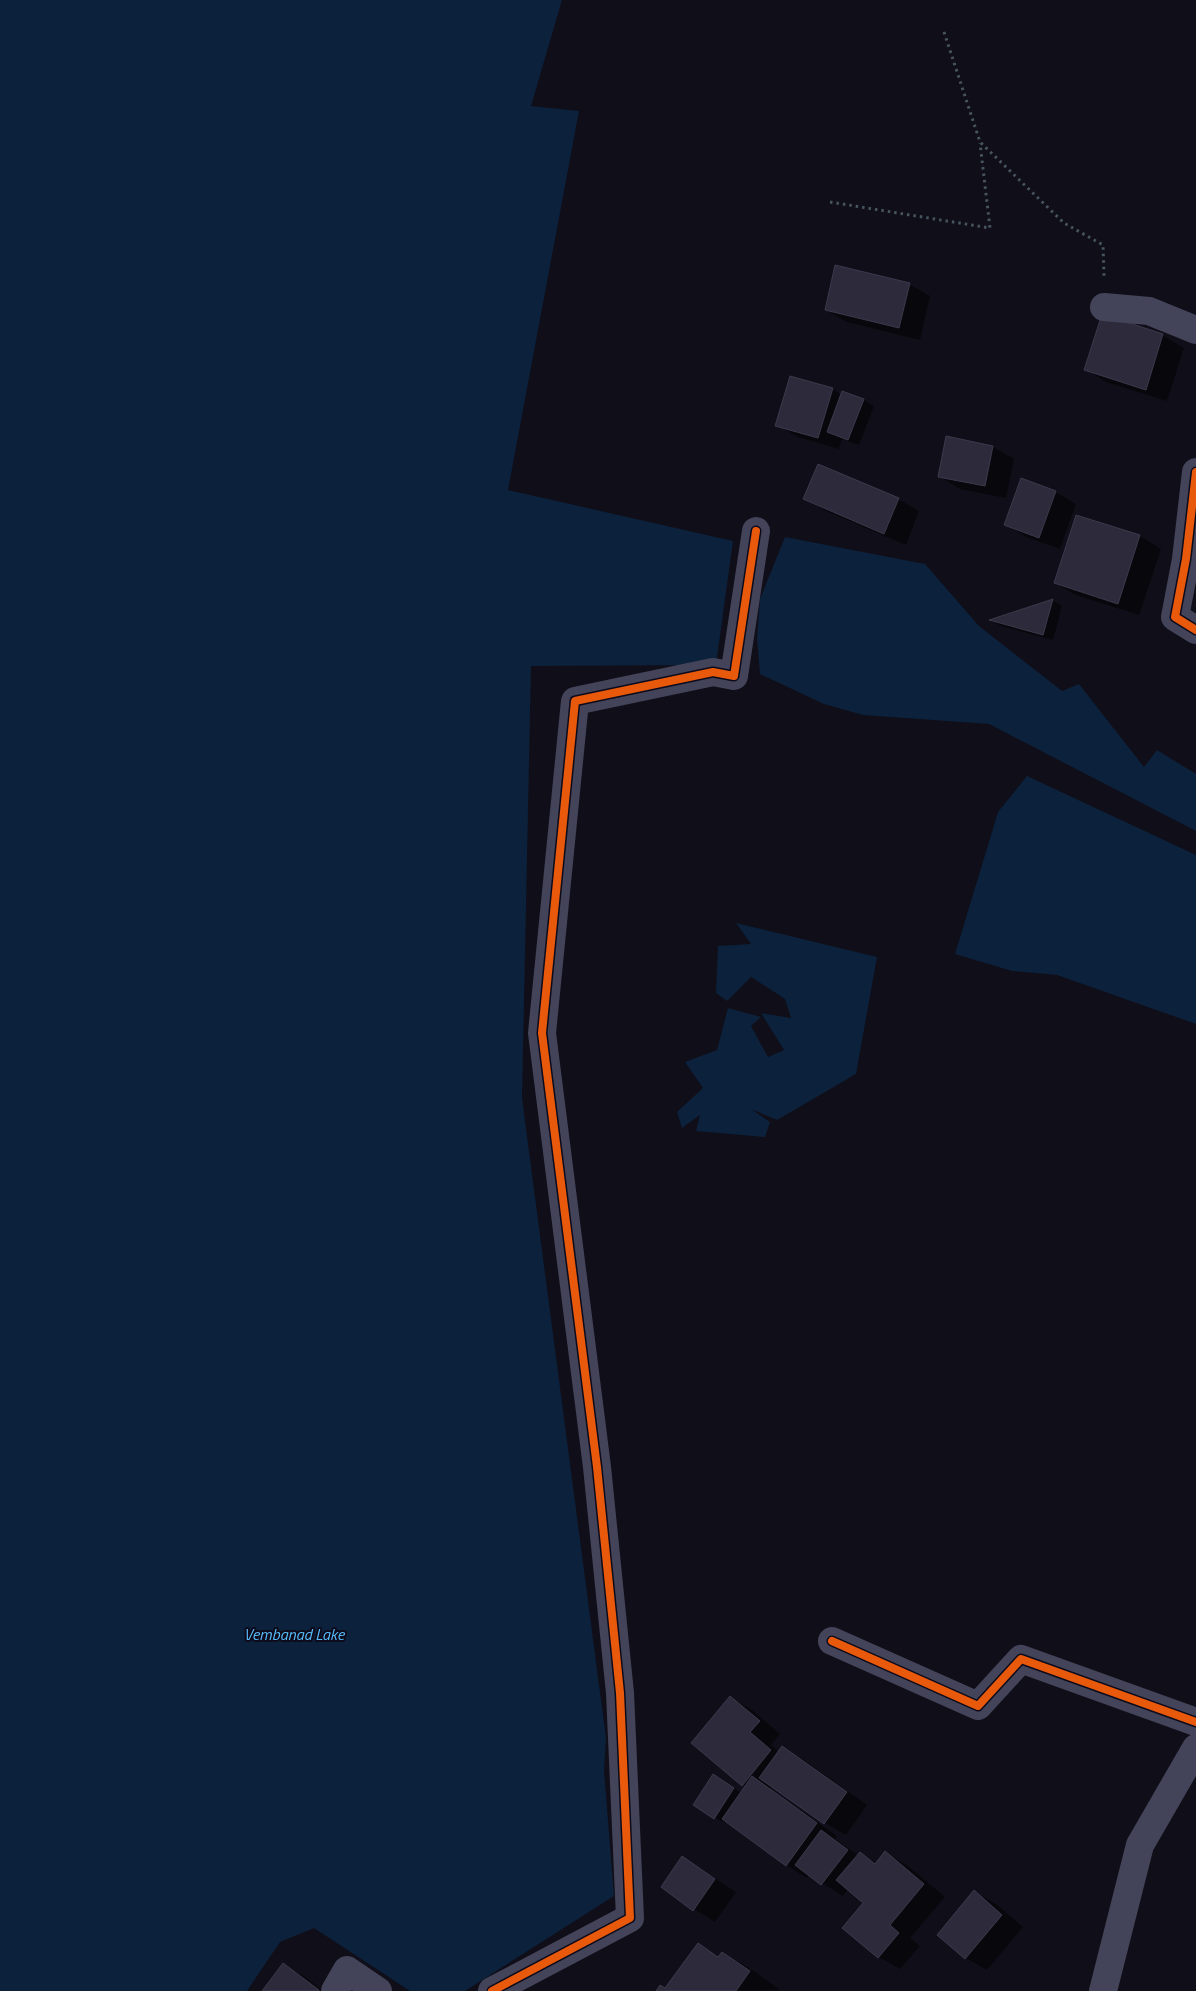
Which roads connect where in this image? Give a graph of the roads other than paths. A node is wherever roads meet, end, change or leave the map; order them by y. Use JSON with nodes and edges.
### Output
{"nodes":[{"id":1,"x":1104,"y":307,"type":"road end"},
{"id":2,"x":1196,"y":330,"type":"edge"},
{"id":3,"x":1196,"y":472,"type":"edge"},
{"id":4,"x":756,"y":531,"type":"dead end"},
{"id":5,"x":1196,"y":630,"type":"edge"},
{"id":6,"x":832,"y":1641,"type":"dead end"},
{"id":7,"x":1196,"y":1722,"type":"edge"},
{"id":8,"x":1196,"y":1748,"type":"edge"},
{"id":9,"x":335,"y":1991,"type":"edge"},
{"id":10,"x":378,"y":1991,"type":"edge"},
{"id":11,"x":492,"y":1991,"type":"edge"},
{"id":12,"x":1103,"y":1991,"type":"edge"}],
"edges":[{"from":1,"to":2,"type":"street"},
{"from":3,"to":5,"type":"street"},
{"from":4,"to":11,"type":"street"},
{"from":6,"to":7,"type":"street"},
{"from":8,"to":12,"type":"street"},
{"from":9,"to":10,"type":"street"}]}
